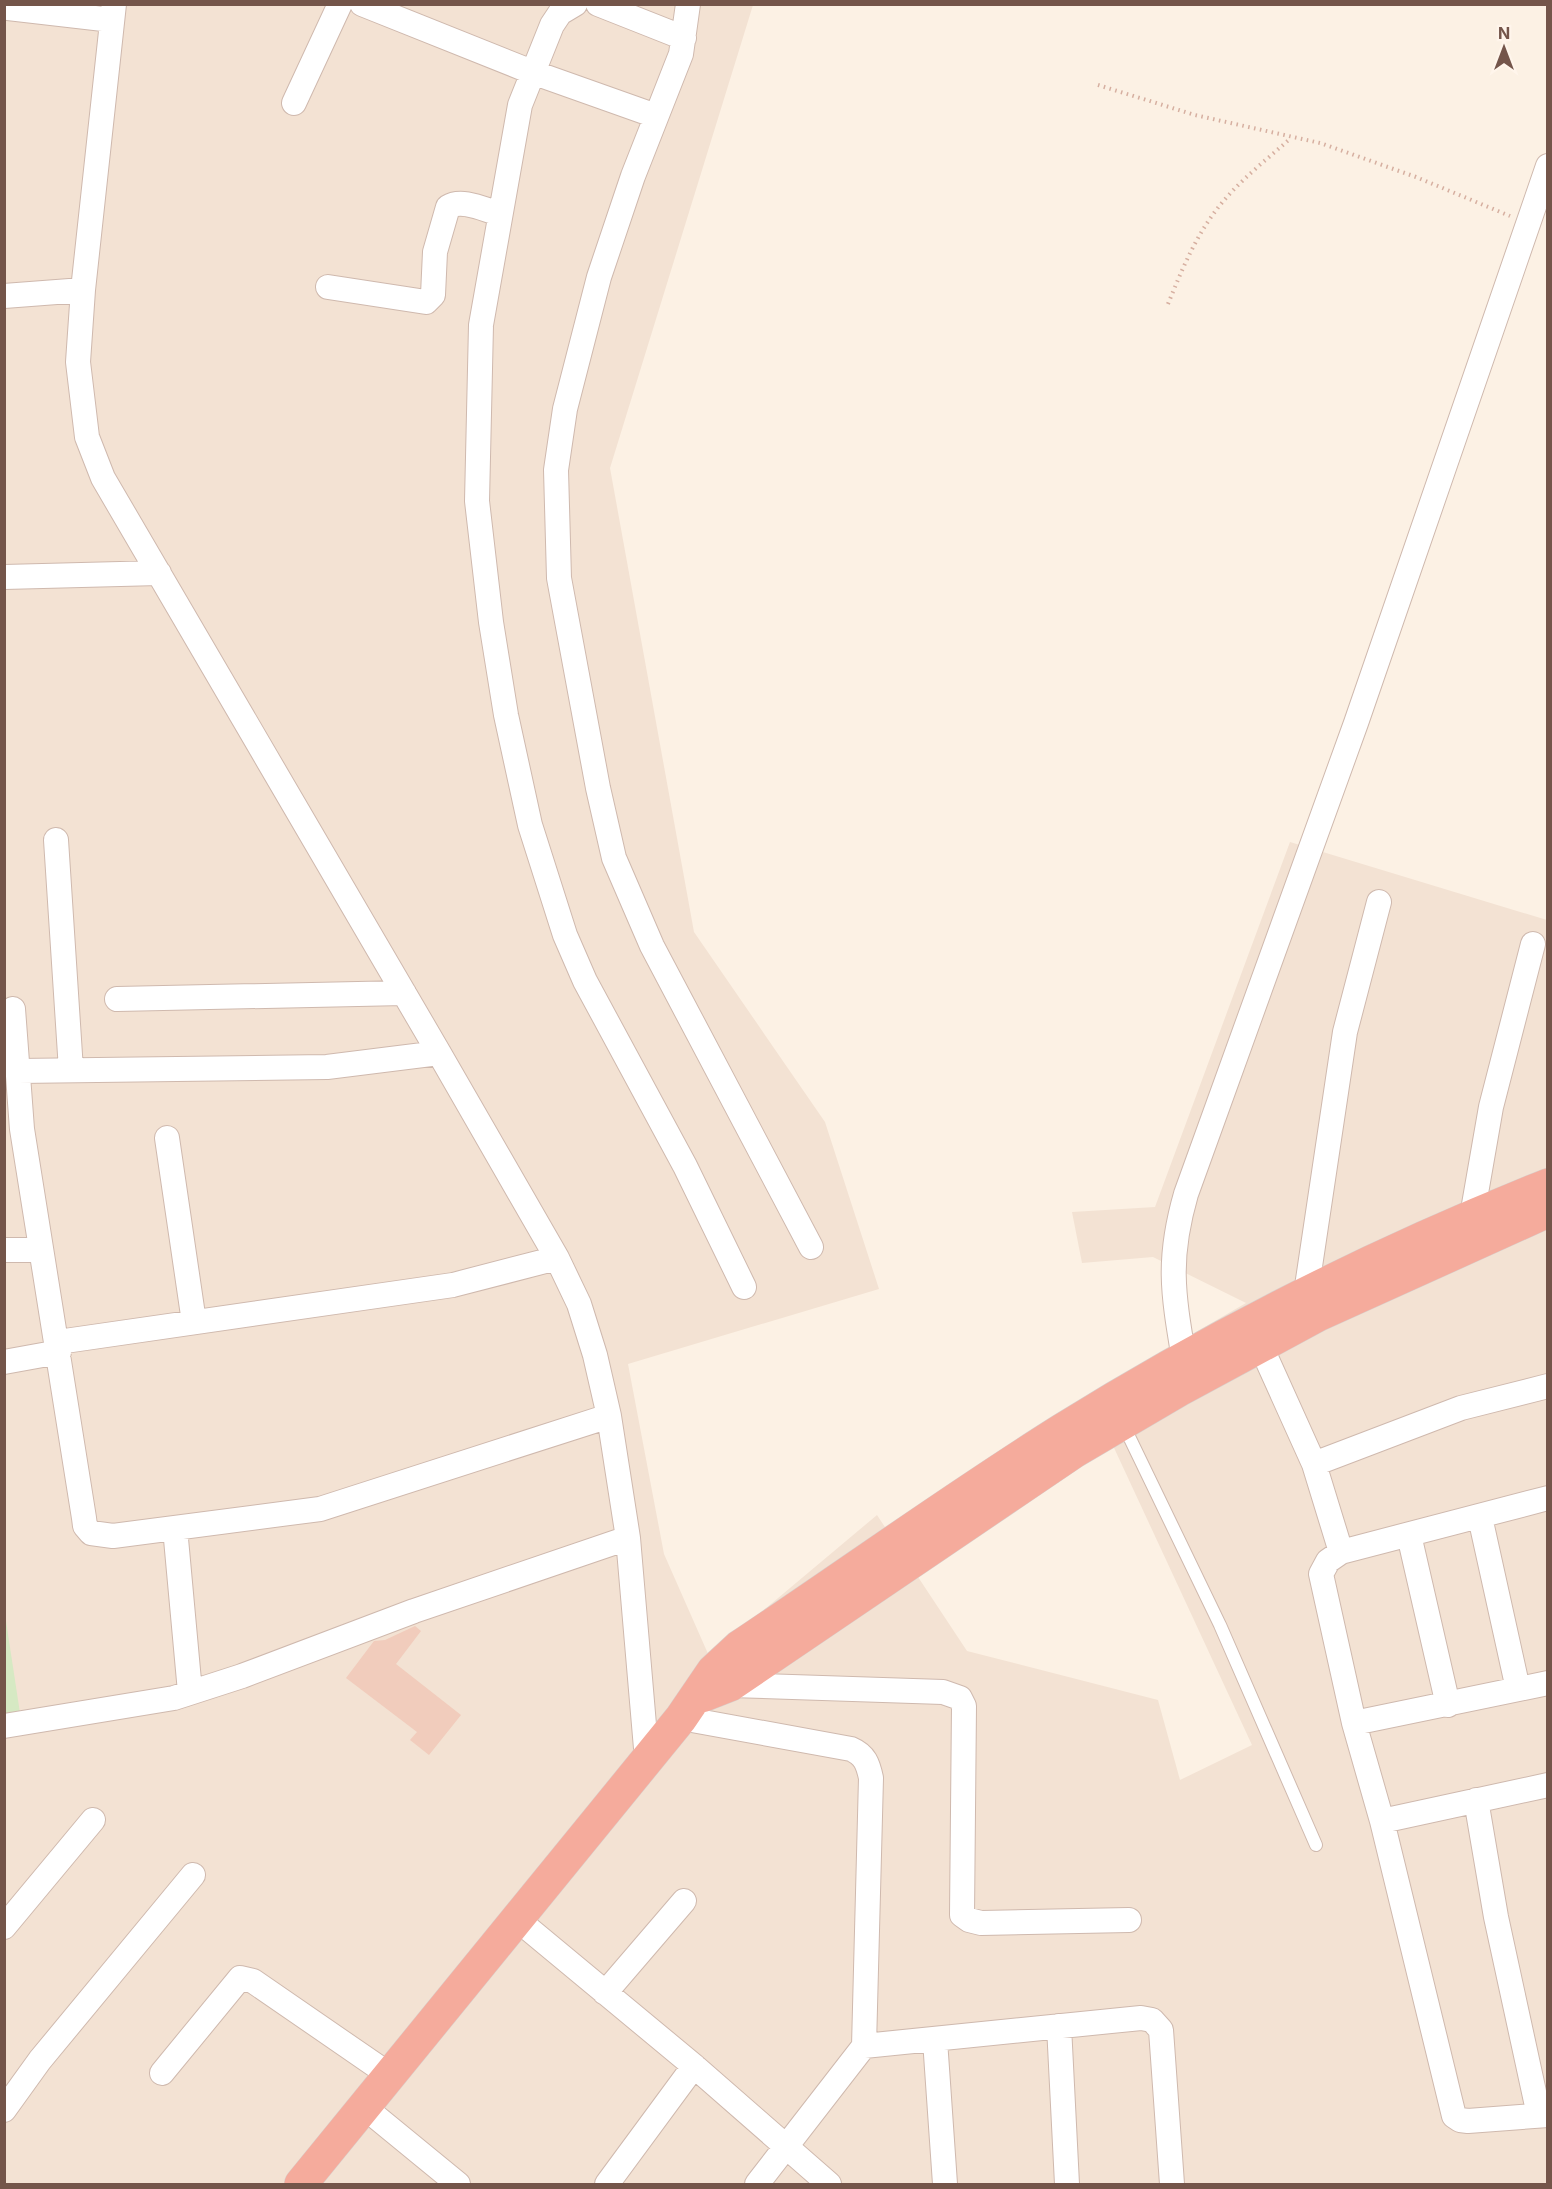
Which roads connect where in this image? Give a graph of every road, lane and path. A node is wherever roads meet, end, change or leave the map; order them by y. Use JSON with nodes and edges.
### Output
{"nodes":[{"id":1,"x":340,"y":4,"type":"edge"},
{"id":2,"x":362,"y":4,"type":"edge"},
{"id":3,"x":598,"y":4,"type":"edge"},
{"id":4,"x":688,"y":4,"type":"edge"},
{"id":5,"x":563,"y":7,"type":"edge"},
{"id":6,"x":8,"y":8,"type":"dead end"},
{"id":7,"x":113,"y":12,"type":"edge"},
{"id":8,"x":684,"y":38,"type":"junction"},
{"id":9,"x":532,"y":72,"type":"junction"},
{"id":10,"x":1098,"y":85,"type":"dead end"},
{"id":11,"x":294,"y":103,"type":"dead end"},
{"id":12,"x":656,"y":116,"type":"junction"},
{"id":13,"x":1292,"y":138,"type":"junction"},
{"id":14,"x":1548,"y":166,"type":"edge"},
{"id":15,"x":500,"y":214,"type":"junction"},
{"id":16,"x":1528,"y":223,"type":"junction"},
{"id":17,"x":328,"y":287,"type":"dead end"},
{"id":18,"x":83,"y":290,"type":"junction"},
{"id":19,"x":4,"y":296,"type":"edge"},
{"id":20,"x":1168,"y":304,"type":"dead end"},
{"id":21,"x":159,"y":573,"type":"junction"},
{"id":22,"x":4,"y":577,"type":"edge"},
{"id":23,"x":56,"y":840,"type":"dead end"},
{"id":24,"x":1379,"y":902,"type":"dead end"},
{"id":25,"x":1533,"y":944,"type":"dead end"},
{"id":26,"x":404,"y":993,"type":"junction"},
{"id":27,"x":117,"y":999,"type":"dead end"},
{"id":28,"x":13,"y":1008,"type":"dead end"},
{"id":29,"x":439,"y":1053,"type":"junction"},
{"id":30,"x":71,"y":1070,"type":"junction"},
{"id":31,"x":18,"y":1071,"type":"junction"},
{"id":32,"x":13,"y":1128,"type":"edge"},
{"id":33,"x":167,"y":1138,"type":"dead end"},
{"id":34,"x":1548,"y":1185,"type":"edge"},
{"id":35,"x":1548,"y":1211,"type":"edge"},
{"id":36,"x":1472,"y":1216,"type":"junction"},
{"id":37,"x":811,"y":1247,"type":"dead end"},
{"id":38,"x":4,"y":1250,"type":"edge"},
{"id":39,"x":40,"y":1250,"type":"junction"},
{"id":40,"x":557,"y":1258,"type":"junction"},
{"id":41,"x":744,"y":1287,"type":"dead end"},
{"id":42,"x":1306,"y":1293,"type":"junction"},
{"id":43,"x":194,"y":1322,"type":"junction"},
{"id":44,"x":1256,"y":1335,"type":"junction"},
{"id":45,"x":59,"y":1347,"type":"junction"},
{"id":46,"x":1184,"y":1359,"type":"junction"},
{"id":47,"x":4,"y":1362,"type":"edge"},
{"id":48,"x":1548,"y":1386,"type":"edge"},
{"id":49,"x":609,"y":1416,"type":"junction"},
{"id":50,"x":1123,"y":1423,"type":"junction"},
{"id":51,"x":1314,"y":1464,"type":"junction"},
{"id":52,"x":1548,"y":1498,"type":"edge"},
{"id":53,"x":1479,"y":1517,"type":"junction"},
{"id":54,"x":175,"y":1528,"type":"junction"},
{"id":55,"x":1409,"y":1535,"type":"junction"},
{"id":56,"x":628,"y":1538,"type":"junction"},
{"id":57,"x":1341,"y":1552,"type":"junction"},
{"id":58,"x":1548,"y":1683,"type":"edge"},
{"id":59,"x":730,"y":1685,"type":"junction"},
{"id":60,"x":1518,"y":1689,"type":"junction"},
{"id":61,"x":190,"y":1692,"type":"junction"},
{"id":62,"x":1448,"y":1705,"type":"junction"},
{"id":63,"x":688,"y":1708,"type":"junction"},
{"id":64,"x":1354,"y":1723,"type":"junction"},
{"id":65,"x":4,"y":1726,"type":"edge"},
{"id":66,"x":647,"y":1760,"type":"junction"},
{"id":67,"x":1548,"y":1785,"type":"edge"},
{"id":68,"x":1476,"y":1800,"type":"junction"},
{"id":69,"x":93,"y":1820,"type":"dead end"},
{"id":70,"x":1382,"y":1821,"type":"junction"},
{"id":71,"x":1316,"y":1845,"type":"dead end"},
{"id":72,"x":193,"y":1875,"type":"dead end"},
{"id":73,"x":684,"y":1901,"type":"dead end"},
{"id":74,"x":518,"y":1920,"type":"junction"},
{"id":75,"x":1129,"y":1920,"type":"dead end"},
{"id":76,"x":4,"y":1927,"type":"edge"},
{"id":77,"x":605,"y":1992,"type":"junction"},
{"id":78,"x":1059,"y":2026,"type":"junction"},
{"id":79,"x":935,"y":2040,"type":"junction"},
{"id":80,"x":864,"y":2046,"type":"junction"},
{"id":81,"x":694,"y":2066,"type":"junction"},
{"id":82,"x":162,"y":2073,"type":"dead end"},
{"id":83,"x":391,"y":2076,"type":"junction"},
{"id":84,"x":364,"y":2107,"type":"junction"},
{"id":85,"x":4,"y":2110,"type":"edge"},
{"id":86,"x":1543,"y":2115,"type":"edge"},
{"id":87,"x":787,"y":2148,"type":"junction"},
{"id":88,"x":301,"y":2184,"type":"edge"},
{"id":89,"x":458,"y":2184,"type":"edge"},
{"id":90,"x":607,"y":2184,"type":"edge"},
{"id":91,"x":757,"y":2184,"type":"edge"},
{"id":92,"x":829,"y":2184,"type":"edge"},
{"id":93,"x":945,"y":2184,"type":"edge"},
{"id":94,"x":1067,"y":2184,"type":"edge"},
{"id":95,"x":1172,"y":2184,"type":"edge"}],
"edges":[{"from":1,"to":11,"type":"street"},
{"from":2,"to":9,"type":"street"},
{"from":3,"to":8,"type":"street"},
{"from":4,"to":8,"type":"street"},
{"from":5,"to":9,"type":"street"},
{"from":6,"to":7,"type":"street"},
{"from":7,"to":18,"type":"street"},
{"from":8,"to":12,"type":"street"},
{"from":9,"to":12,"type":"street"},
{"from":9,"to":15,"type":"street"},
{"from":10,"to":13,"type":"path"},
{"from":12,"to":37,"type":"street"},
{"from":13,"to":16,"type":"path"},
{"from":13,"to":20,"type":"path"},
{"from":14,"to":16,"type":"street"},
{"from":15,"to":17,"type":"street"},
{"from":15,"to":41,"type":"street"},
{"from":16,"to":46,"type":"street"},
{"from":18,"to":19,"type":"street"},
{"from":18,"to":21,"type":"street"},
{"from":21,"to":22,"type":"street"},
{"from":21,"to":26,"type":"street"},
{"from":23,"to":30,"type":"street"},
{"from":24,"to":42,"type":"street"},
{"from":25,"to":36,"type":"street"},
{"from":26,"to":27,"type":"street"},
{"from":26,"to":29,"type":"street"},
{"from":28,"to":31,"type":"street"},
{"from":29,"to":30,"type":"street"},
{"from":29,"to":40,"type":"street"},
{"from":30,"to":31,"type":"street"},
{"from":31,"to":32,"type":"street"},
{"from":32,"to":39,"type":"street"},
{"from":33,"to":43,"type":"street"},
{"from":34,"to":36,"type":"highway"},
{"from":35,"to":44,"type":"highway"},
{"from":36,"to":42,"type":"highway"},
{"from":38,"to":39,"type":"street"},
{"from":39,"to":45,"type":"street"},
{"from":40,"to":43,"type":"street"},
{"from":40,"to":49,"type":"street"},
{"from":42,"to":44,"type":"highway"},
{"from":43,"to":45,"type":"street"},
{"from":44,"to":46,"type":"highway"},
{"from":44,"to":50,"type":"highway"},
{"from":44,"to":51,"type":"street"},
{"from":45,"to":47,"type":"street"},
{"from":45,"to":54,"type":"street"},
{"from":46,"to":63,"type":"highway"},
{"from":48,"to":51,"type":"street"},
{"from":49,"to":54,"type":"street"},
{"from":49,"to":56,"type":"street"},
{"from":50,"to":59,"type":"highway"},
{"from":50,"to":71,"type":"lane"},
{"from":51,"to":57,"type":"street"},
{"from":52,"to":53,"type":"street"},
{"from":53,"to":55,"type":"street"},
{"from":53,"to":60,"type":"street"},
{"from":54,"to":61,"type":"street"},
{"from":55,"to":57,"type":"street"},
{"from":55,"to":62,"type":"street"},
{"from":56,"to":61,"type":"street"},
{"from":56,"to":66,"type":"street"},
{"from":57,"to":64,"type":"street"},
{"from":58,"to":60,"type":"street"},
{"from":59,"to":63,"type":"highway"},
{"from":59,"to":75,"type":"street"},
{"from":60,"to":62,"type":"street"},
{"from":61,"to":65,"type":"street"},
{"from":62,"to":64,"type":"street"},
{"from":63,"to":66,"type":"highway"},
{"from":63,"to":80,"type":"street"},
{"from":64,"to":70,"type":"street"},
{"from":66,"to":74,"type":"highway"},
{"from":67,"to":68,"type":"street"},
{"from":68,"to":70,"type":"street"},
{"from":68,"to":86,"type":"street"},
{"from":69,"to":76,"type":"street"},
{"from":70,"to":86,"type":"street"},
{"from":72,"to":85,"type":"street"},
{"from":73,"to":77,"type":"street"},
{"from":74,"to":77,"type":"street"},
{"from":74,"to":83,"type":"highway"},
{"from":77,"to":81,"type":"street"},
{"from":78,"to":79,"type":"street"},
{"from":78,"to":94,"type":"street"},
{"from":78,"to":95,"type":"street"},
{"from":79,"to":80,"type":"street"},
{"from":79,"to":93,"type":"street"},
{"from":80,"to":87,"type":"street"},
{"from":81,"to":87,"type":"street"},
{"from":81,"to":90,"type":"street"},
{"from":82,"to":83,"type":"street"},
{"from":83,"to":84,"type":"highway"},
{"from":84,"to":88,"type":"highway"},
{"from":84,"to":89,"type":"street"},
{"from":87,"to":91,"type":"street"},
{"from":87,"to":92,"type":"street"}]}
